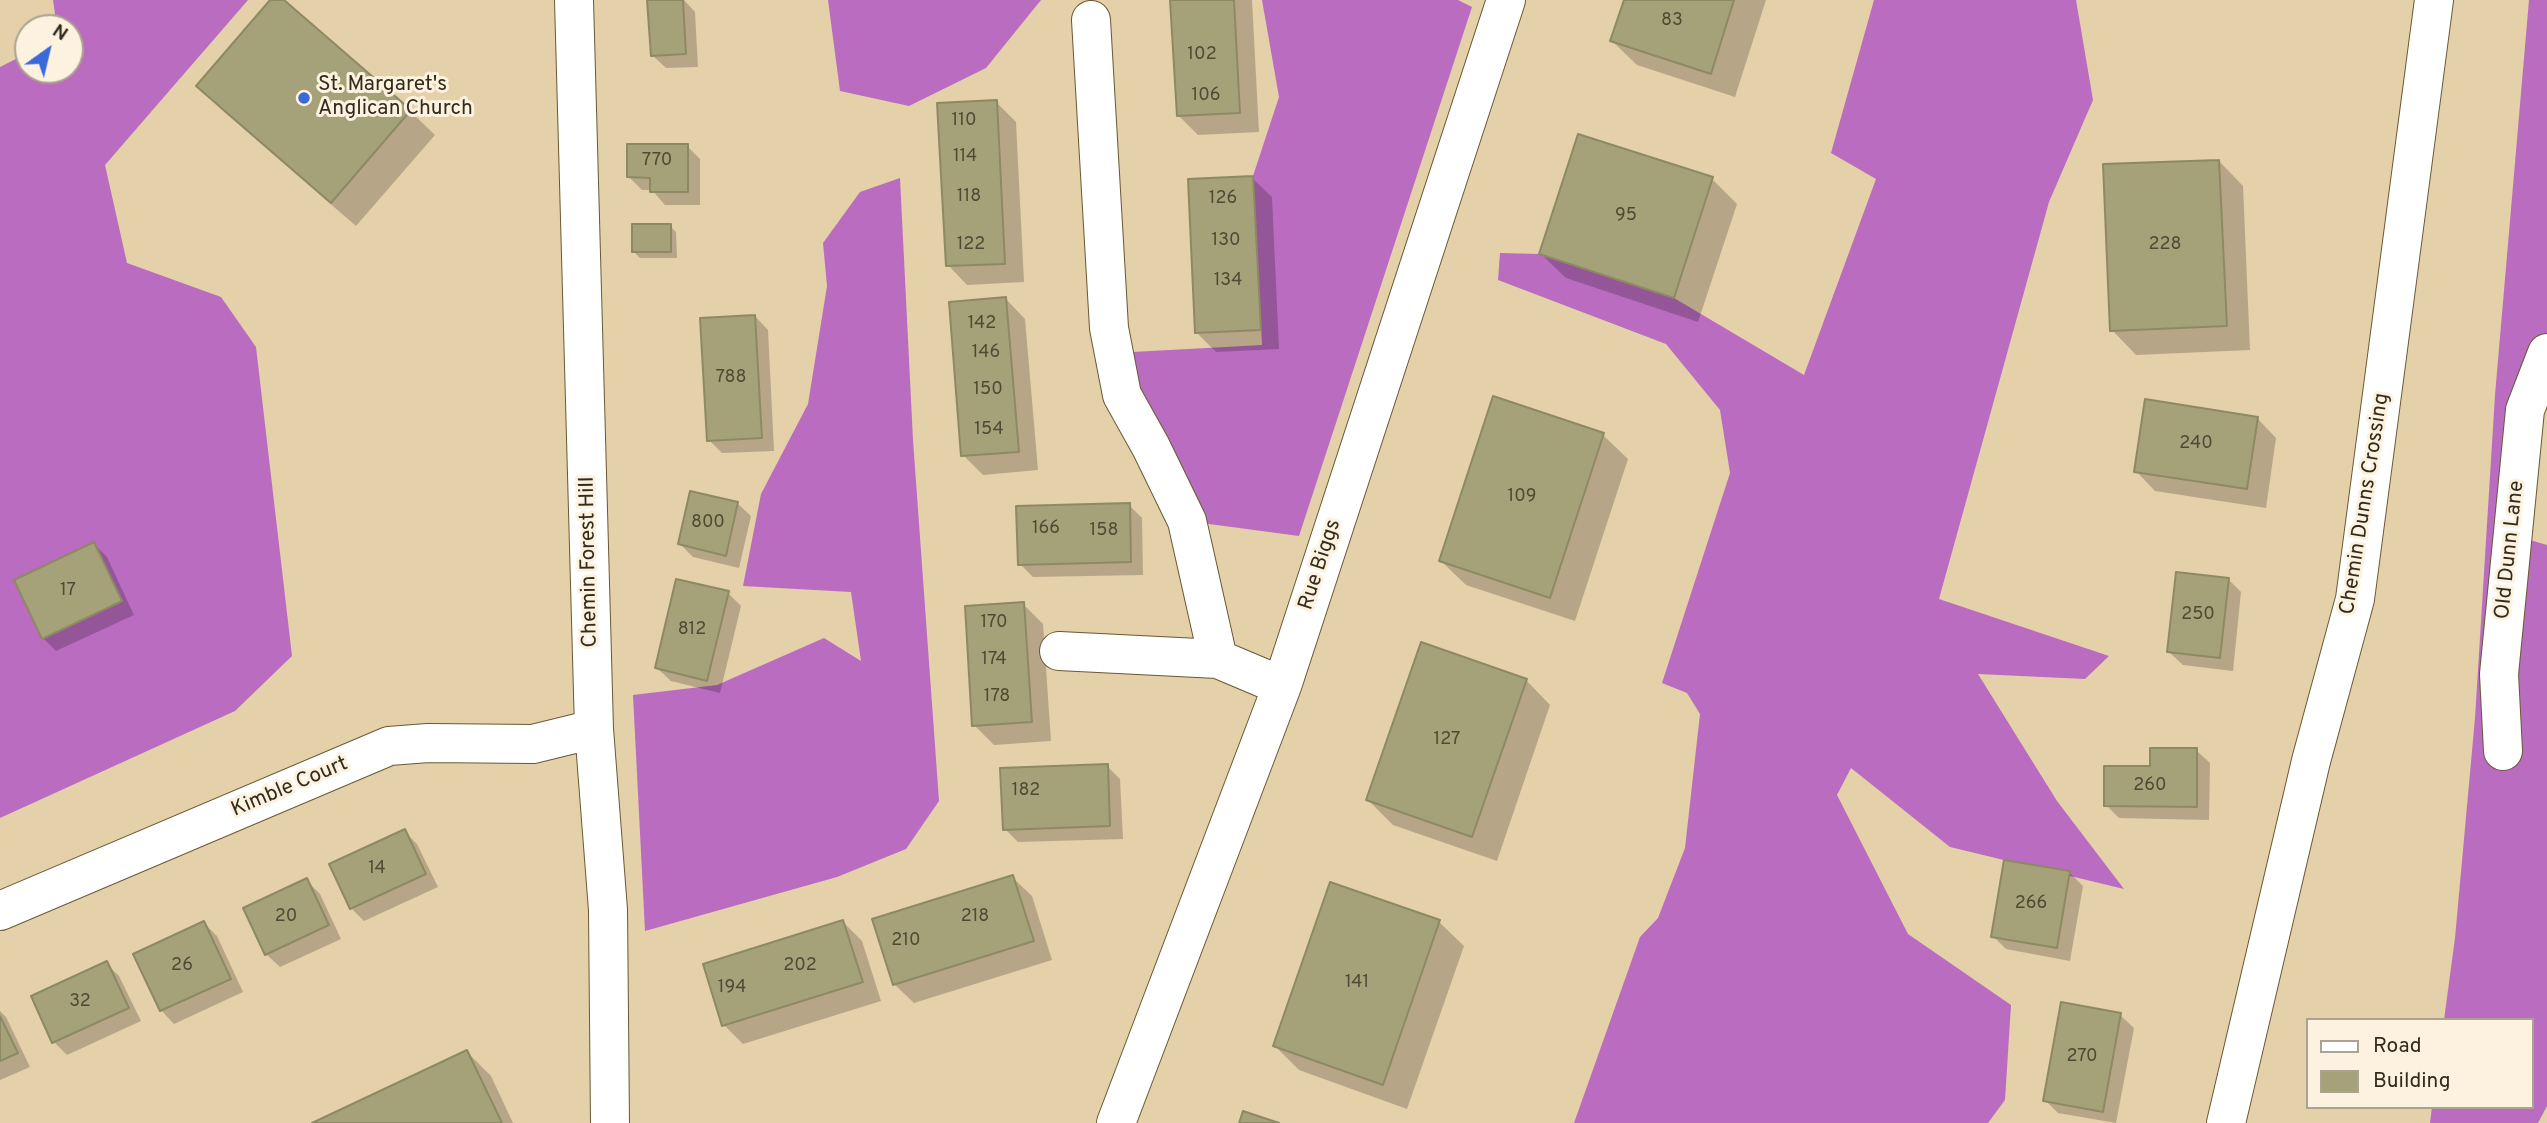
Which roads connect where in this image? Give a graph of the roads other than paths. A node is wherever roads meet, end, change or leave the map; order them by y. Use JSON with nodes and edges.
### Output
{"nodes":[{"id":1,"x":574,"y":0,"type":"edge"},
{"id":2,"x":1506,"y":0,"type":"edge"},
{"id":3,"x":2434,"y":0,"type":"edge"},
{"id":4,"x":1091,"y":20,"type":"dead end"},
{"id":5,"x":2547,"y":353,"type":"edge"},
{"id":6,"x":1059,"y":651,"type":"dead end"},
{"id":7,"x":1218,"y":659,"type":"junction"},
{"id":8,"x":1282,"y":687,"type":"junction"},
{"id":9,"x":594,"y":729,"type":"junction"},
{"id":10,"x":2503,"y":751,"type":"dead end"},
{"id":11,"x":0,"y":911,"type":"edge"},
{"id":12,"x":610,"y":1123,"type":"edge"},
{"id":13,"x":1116,"y":1123,"type":"edge"},
{"id":14,"x":2226,"y":1123,"type":"edge"}],
"edges":[{"from":1,"to":9,"type":"street","name":"Chemin Forest Hill"},
{"from":2,"to":8,"type":"street","name":"Rue Biggs"},
{"from":3,"to":14,"type":"street","name":"Chemin Dunns Crossing"},
{"from":4,"to":7,"type":"street"},
{"from":5,"to":10,"type":"street","name":"Old Dunn Lane"},
{"from":6,"to":7,"type":"street"},
{"from":7,"to":8,"type":"street"},
{"from":8,"to":13,"type":"street","name":"Rue Biggs"},
{"from":9,"to":11,"type":"street","name":"Kimble Court"},
{"from":9,"to":12,"type":"street","name":"Chemin Forest Hill"}]}
